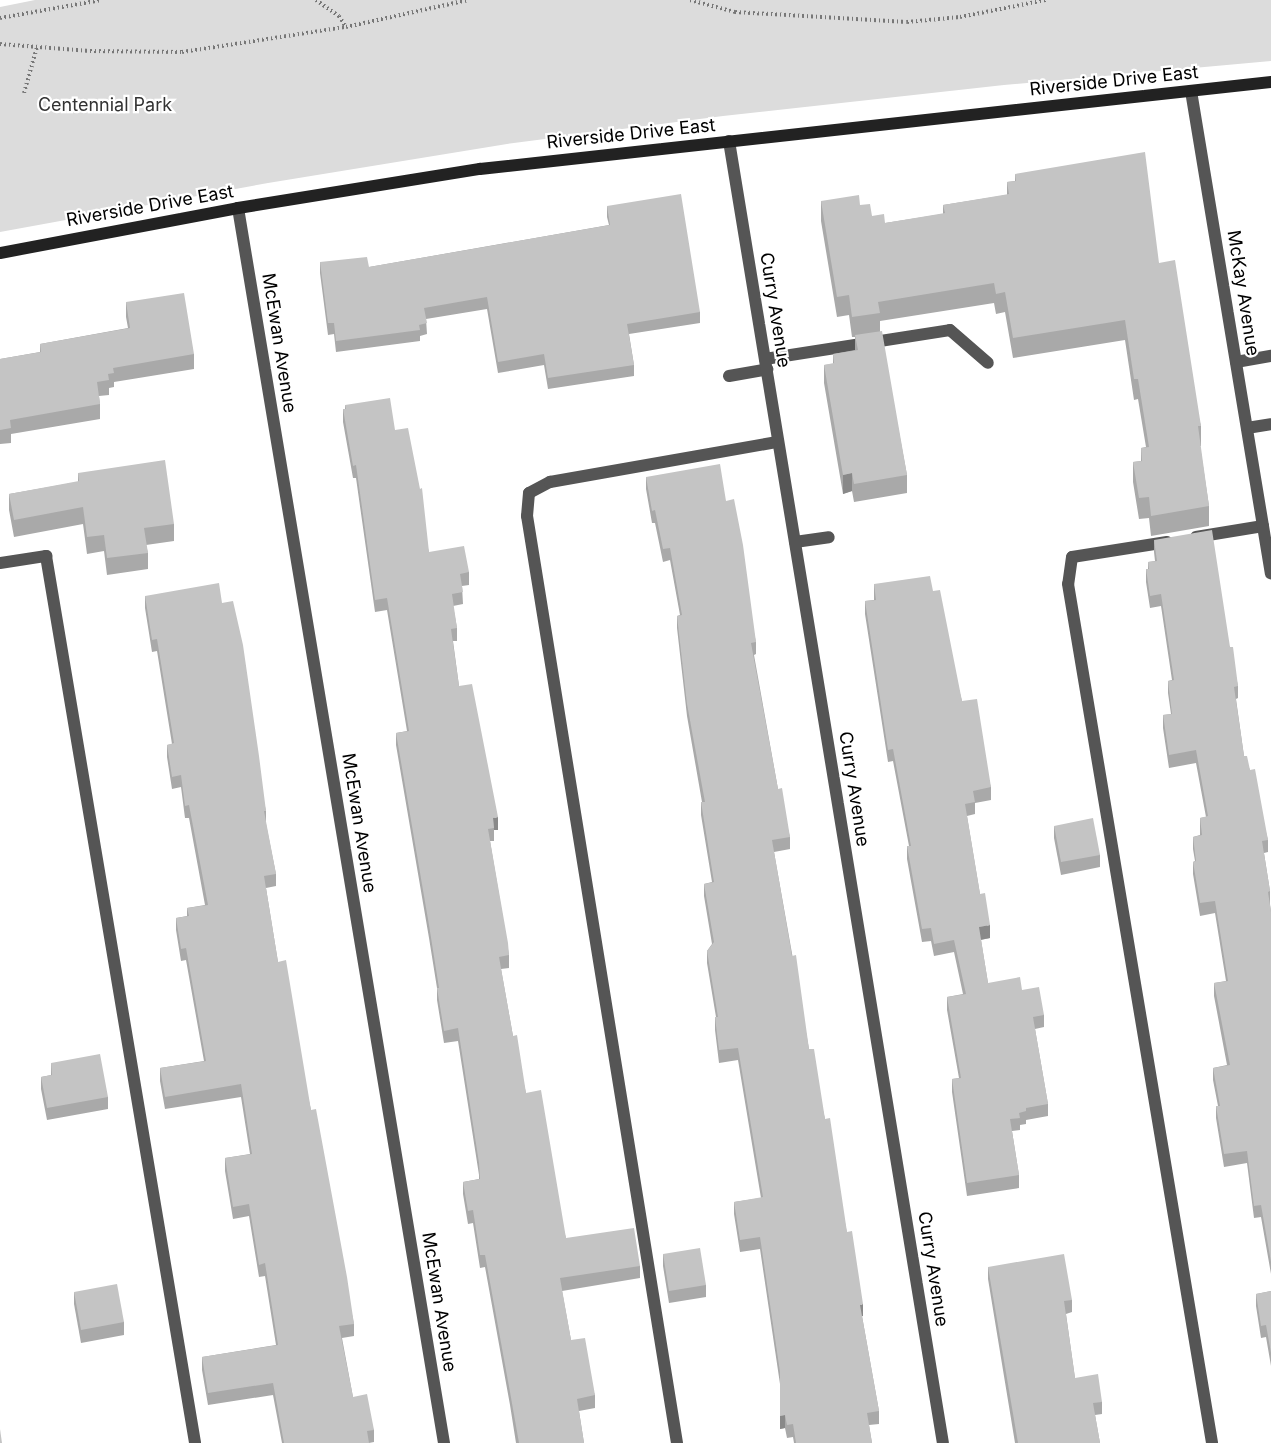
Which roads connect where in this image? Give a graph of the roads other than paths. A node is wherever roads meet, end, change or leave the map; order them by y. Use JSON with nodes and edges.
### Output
{"nodes":[{"id":1,"x":1271,"y":82,"type":"edge"},
{"id":2,"x":1191,"y":91,"type":"junction"},
{"id":3,"x":729,"y":141,"type":"junction"},
{"id":4,"x":238,"y":208,"type":"junction"},
{"id":5,"x":0,"y":253,"type":"edge"},
{"id":6,"x":1271,"y":356,"type":"edge"},
{"id":7,"x":1236,"y":362,"type":"junction"},
{"id":8,"x":988,"y":363,"type":"dead end"},
{"id":9,"x":766,"y":364,"type":"junction"},
{"id":10,"x":729,"y":376,"type":"dead end"},
{"id":11,"x":1271,"y":424,"type":"edge"},
{"id":12,"x":1247,"y":428,"type":"junction"},
{"id":13,"x":778,"y":442,"type":"junction"},
{"id":14,"x":1263,"y":526,"type":"junction"},
{"id":15,"x":829,"y":537,"type":"dead end"},
{"id":16,"x":795,"y":542,"type":"junction"},
{"id":17,"x":0,"y":563,"type":"edge"},
{"id":18,"x":1271,"y":573,"type":"edge"},
{"id":19,"x":195,"y":1443,"type":"edge"},
{"id":20,"x":444,"y":1443,"type":"edge"},
{"id":21,"x":677,"y":1443,"type":"edge"},
{"id":22,"x":944,"y":1443,"type":"edge"},
{"id":23,"x":1212,"y":1443,"type":"edge"}],
"edges":[{"from":1,"to":2,"type":"main road","name":"Riverside Drive East"},
{"from":2,"to":3,"type":"main road","name":"Riverside Drive East"},
{"from":2,"to":7,"type":"street","name":"McKay Avenue"},
{"from":3,"to":4,"type":"main road","name":"Riverside Drive East"},
{"from":3,"to":9,"type":"street","name":"Curry Avenue"},
{"from":4,"to":5,"type":"main road","name":"Riverside Drive East"},
{"from":4,"to":20,"type":"street","name":"McEwan Avenue"},
{"from":6,"to":7,"type":"street"},
{"from":7,"to":12,"type":"street","name":"McKay Avenue"},
{"from":8,"to":9,"type":"street"},
{"from":9,"to":10,"type":"street"},
{"from":9,"to":13,"type":"street","name":"Curry Avenue"},
{"from":11,"to":12,"type":"street"},
{"from":12,"to":14,"type":"street","name":"McKay Avenue"},
{"from":13,"to":16,"type":"street","name":"Curry Avenue"},
{"from":13,"to":21,"type":"street"},
{"from":14,"to":18,"type":"street","name":"McKay Avenue"},
{"from":14,"to":23,"type":"street"},
{"from":15,"to":16,"type":"street"},
{"from":16,"to":22,"type":"street","name":"Curry Avenue"},
{"from":17,"to":19,"type":"street"}]}
